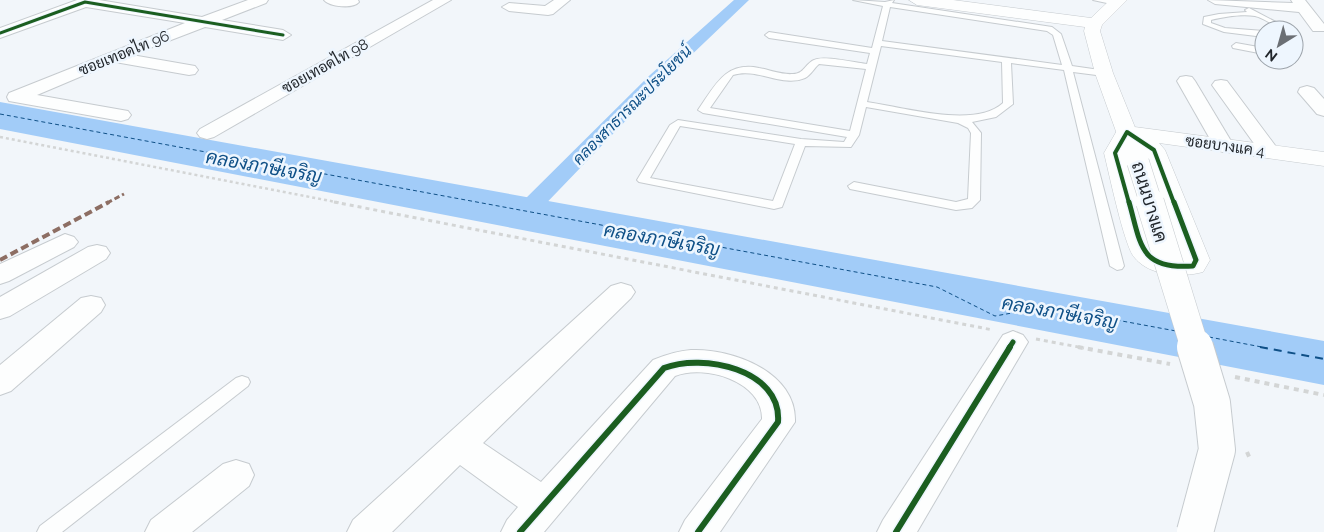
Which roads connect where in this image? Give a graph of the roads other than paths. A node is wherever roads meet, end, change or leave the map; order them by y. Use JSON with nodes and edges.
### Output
{"nodes":[{"id":1,"x":261,"y":0,"type":"edge"},
{"id":2,"x":331,"y":0,"type":"edge"},
{"id":3,"x":444,"y":0,"type":"edge"},
{"id":4,"x":562,"y":0,"type":"edge"},
{"id":5,"x":857,"y":0,"type":"edge"},
{"id":6,"x":917,"y":0,"type":"edge"},
{"id":7,"x":1096,"y":0,"type":"edge"},
{"id":8,"x":1215,"y":0,"type":"edge"},
{"id":9,"x":1117,"y":1,"type":"edge"},
{"id":10,"x":352,"y":2,"type":"dead end"},
{"id":11,"x":889,"y":2,"type":"edge"},
{"id":12,"x":1236,"y":2,"type":"junction"},
{"id":13,"x":1301,"y":4,"type":"edge"},
{"id":14,"x":509,"y":7,"type":"dead end"},
{"id":15,"x":1257,"y":14,"type":"junction"},
{"id":16,"x":1268,"y":20,"type":"edge"},
{"id":17,"x":200,"y":23,"type":"junction"},
{"id":18,"x":1095,"y":23,"type":"junction"},
{"id":19,"x":1319,"y":28,"type":"dead end"},
{"id":20,"x":0,"y":33,"type":"edge"},
{"id":21,"x":1254,"y":33,"type":"edge"},
{"id":22,"x":283,"y":35,"type":"dead end"},
{"id":23,"x":768,"y":35,"type":"dead end"},
{"id":24,"x":1236,"y":46,"type":"dead end"},
{"id":25,"x":876,"y":47,"type":"junction"},
{"id":26,"x":1254,"y":49,"type":"edge"},
{"id":27,"x":113,"y":57,"type":"junction"},
{"id":28,"x":1006,"y":60,"type":"junction"},
{"id":29,"x":870,"y":67,"type":"junction"},
{"id":30,"x":1068,"y":68,"type":"junction"},
{"id":31,"x":189,"y":70,"type":"dead end"},
{"id":32,"x":1104,"y":73,"type":"junction"},
{"id":33,"x":1186,"y":81,"type":"dead end"},
{"id":34,"x":1221,"y":85,"type":"dead end"},
{"id":35,"x":1307,"y":92,"type":"dead end"},
{"id":36,"x":863,"y":104,"type":"junction"},
{"id":37,"x":1324,"y":110,"type":"edge"},
{"id":38,"x":121,"y":115,"type":"dead end"},
{"id":39,"x":961,"y":120,"type":"junction"},
{"id":40,"x":1126,"y":132,"type":"junction"},
{"id":41,"x":207,"y":133,"type":"dead end"},
{"id":42,"x":854,"y":135,"type":"junction"},
{"id":43,"x":802,"y":142,"type":"junction"},
{"id":44,"x":1224,"y":146,"type":"junction"},
{"id":45,"x":1270,"y":152,"type":"junction"},
{"id":46,"x":1324,"y":159,"type":"edge"},
{"id":47,"x":854,"y":186,"type":"dead end"},
{"id":48,"x":65,"y":242,"type":"dead end"},
{"id":49,"x":97,"y":253,"type":"dead end"},
{"id":50,"x":1117,"y":266,"type":"dead end"},
{"id":51,"x":0,"y":275,"type":"edge"},
{"id":52,"x":621,"y":292,"type":"dead end"},
{"id":53,"x":91,"y":305,"type":"dead end"},
{"id":54,"x":0,"y":309,"type":"edge"},
{"id":55,"x":1014,"y":337,"type":"road end"},
{"id":56,"x":242,"y":382,"type":"dead end"},
{"id":57,"x":0,"y":383,"type":"edge"},
{"id":58,"x":458,"y":445,"type":"junction"},
{"id":59,"x":236,"y":475,"type":"dead end"},
{"id":60,"x":544,"y":505,"type":"junction"},
{"id":61,"x":47,"y":532,"type":"edge"},
{"id":62,"x":164,"y":532,"type":"edge"},
{"id":63,"x":366,"y":532,"type":"edge"},
{"id":64,"x":520,"y":532,"type":"edge"},
{"id":65,"x":698,"y":532,"type":"edge"},
{"id":66,"x":896,"y":532,"type":"edge"},
{"id":67,"x":1195,"y":532,"type":"edge"}],
"edges":[{"from":1,"to":17,"type":"street","name":"ซอยเทอดไท 96"},
{"from":2,"to":10,"type":"street"},
{"from":3,"to":41,"type":"street","name":"ซอยเทอดไท 98"},
{"from":4,"to":14,"type":"street"},
{"from":5,"to":11,"type":"lane"},
{"from":6,"to":18,"type":"main road"},
{"from":7,"to":9,"type":"lane"},
{"from":8,"to":12,"type":"street"},
{"from":9,"to":18,"type":"main road"},
{"from":11,"to":25,"type":"lane"},
{"from":11,"to":30,"type":"lane"},
{"from":12,"to":13,"type":"street"},
{"from":12,"to":15,"type":"lane"},
{"from":13,"to":19,"type":"street"},
{"from":15,"to":16,"type":"lane"},
{"from":15,"to":21,"type":"lane"},
{"from":17,"to":20,"type":"street"},
{"from":17,"to":22,"type":"street"},
{"from":17,"to":27,"type":"street","name":"ซอยเทอดไท 96"},
{"from":18,"to":32,"type":"main road","name":"ถนนบางแค"},
{"from":23,"to":25,"type":"lane"},
{"from":24,"to":26,"type":"lane"},
{"from":25,"to":28,"type":"lane"},
{"from":25,"to":29,"type":"lane"},
{"from":27,"to":31,"type":"street"},
{"from":27,"to":38,"type":"street","name":"ซอยเทอดไท 96"},
{"from":28,"to":30,"type":"lane"},
{"from":28,"to":39,"type":"lane"},
{"from":29,"to":36,"type":"lane"},
{"from":29,"to":42,"type":"lane"},
{"from":30,"to":32,"type":"lane"},
{"from":30,"to":50,"type":"lane"},
{"from":32,"to":40,"type":"main road","name":"ถนนบางแค"},
{"from":33,"to":44,"type":"street"},
{"from":34,"to":45,"type":"street"},
{"from":35,"to":37,"type":"street"},
{"from":36,"to":39,"type":"lane"},
{"from":36,"to":42,"type":"lane"},
{"from":39,"to":47,"type":"lane"},
{"from":40,"to":40,"type":"main road"},
{"from":40,"to":44,"type":"main road","name":"ซอยบางแค 4"},
{"from":40,"to":67,"type":"main road","name":"ถนนบางแค","bridge":true},
{"from":42,"to":43,"type":"lane"},
{"from":43,"to":43,"type":"lane"},
{"from":44,"to":45,"type":"main road","name":"ซอยบางแค 4"},
{"from":45,"to":46,"type":"main road","name":"ซอยบางแค 4"},
{"from":48,"to":51,"type":"street"},
{"from":49,"to":54,"type":"street"},
{"from":52,"to":58,"type":"street"},
{"from":53,"to":57,"type":"street"},
{"from":55,"to":66,"type":"street"},
{"from":56,"to":61,"type":"lane"},
{"from":58,"to":60,"type":"street"},
{"from":58,"to":63,"type":"street"},
{"from":59,"to":62,"type":"street"},
{"from":60,"to":64,"type":"street"},
{"from":60,"to":65,"type":"street"}]}
